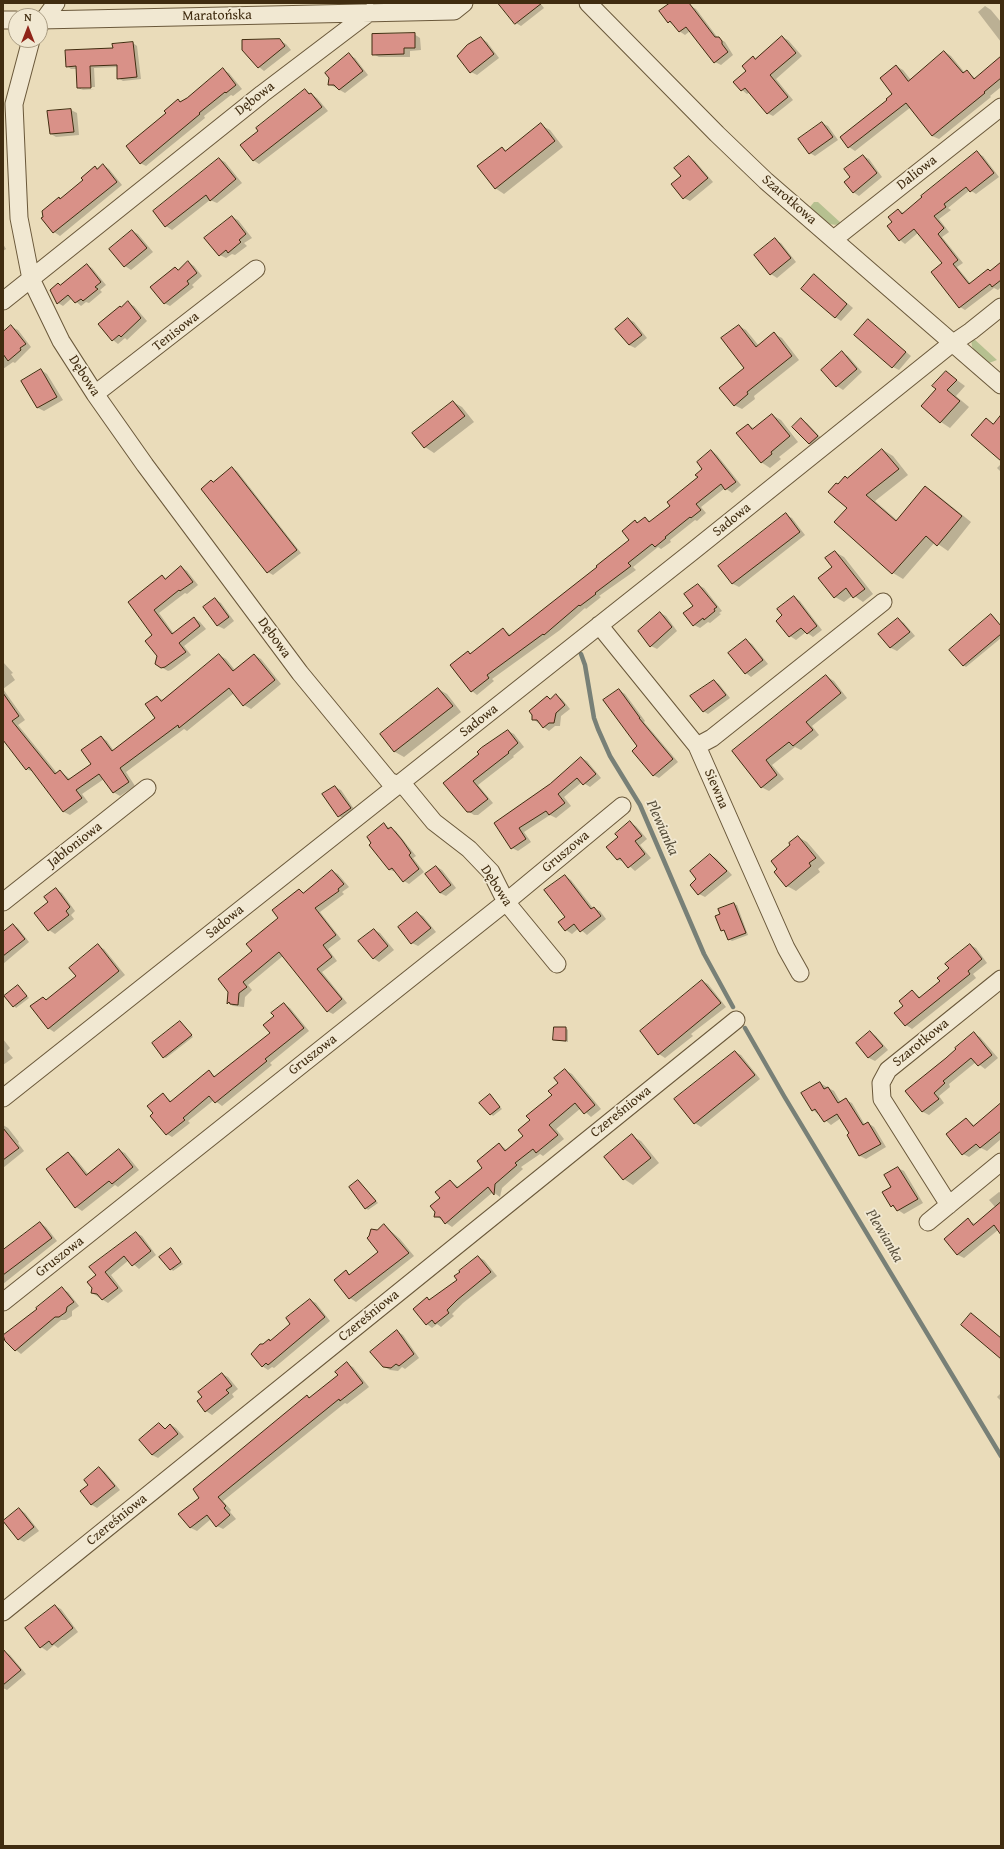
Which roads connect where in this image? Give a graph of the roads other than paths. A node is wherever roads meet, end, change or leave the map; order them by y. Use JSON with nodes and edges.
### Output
{"nodes":[{"id":1,"x":56,"y":3,"type":"edge"},
{"id":2,"x":464,"y":3,"type":"edge"},
{"id":3,"x":588,"y":3,"type":"edge"},
{"id":4,"x":370,"y":12,"type":"junction"},
{"id":5,"x":48,"y":13,"type":"edge"},
{"id":6,"x":48,"y":22,"type":"edge"},
{"id":7,"x":30,"y":48,"type":"edge"},
{"id":8,"x":1001,"y":107,"type":"edge"},
{"id":9,"x":834,"y":239,"type":"junction"},
{"id":10,"x":256,"y":269,"type":"dead end"},
{"id":11,"x":31,"y":278,"type":"junction"},
{"id":12,"x":3,"y":301,"type":"edge"},
{"id":13,"x":1001,"y":307,"type":"edge"},
{"id":14,"x":954,"y":343,"type":"junction"},
{"id":15,"x":1001,"y":385,"type":"edge"},
{"id":16,"x":95,"y":394,"type":"junction"},
{"id":17,"x":883,"y":602,"type":"dead end"},
{"id":18,"x":599,"y":625,"type":"junction"},
{"id":19,"x":697,"y":746,"type":"junction"},
{"id":20,"x":397,"y":785,"type":"junction"},
{"id":21,"x":147,"y":788,"type":"dead end"},
{"id":22,"x":622,"y":806,"type":"dead end"},
{"id":23,"x":3,"y":902,"type":"edge"},
{"id":24,"x":506,"y":902,"type":"junction"},
{"id":25,"x":557,"y":964,"type":"dead end"},
{"id":26,"x":800,"y":973,"type":"dead end"},
{"id":27,"x":1001,"y":979,"type":"edge"},
{"id":28,"x":736,"y":1020,"type":"dead end"},
{"id":29,"x":3,"y":1098,"type":"edge"},
{"id":30,"x":1001,"y":1162,"type":"edge"},
{"id":31,"x":949,"y":1205,"type":"junction"},
{"id":32,"x":928,"y":1222,"type":"dead end"},
{"id":33,"x":3,"y":1302,"type":"edge"},
{"id":34,"x":3,"y":1612,"type":"edge"}],
"edges":[{"from":1,"to":5,"type":"street"},
{"from":2,"to":4,"type":"street","name":"Maratońska"},
{"from":3,"to":9,"type":"street","name":"Szarotkowa"},
{"from":4,"to":6,"type":"street","name":"Maratońska"},
{"from":4,"to":11,"type":"street","name":"Dębowa"},
{"from":7,"to":11,"type":"street","name":"Dębowa"},
{"from":8,"to":9,"type":"street","name":"Daliowa"},
{"from":9,"to":14,"type":"street","name":"Szarotkowa"},
{"from":10,"to":16,"type":"street","name":"Tenisowa"},
{"from":11,"to":12,"type":"street","name":"Dębowa"},
{"from":11,"to":16,"type":"street","name":"Dębowa"},
{"from":13,"to":14,"type":"street","name":"Sadowa"},
{"from":14,"to":15,"type":"street","name":"Szarotkowa"},
{"from":14,"to":18,"type":"street","name":"Sadowa"},
{"from":16,"to":20,"type":"street","name":"Dębowa"},
{"from":17,"to":19,"type":"street"},
{"from":18,"to":19,"type":"street","name":"Siewna"},
{"from":18,"to":20,"type":"street","name":"Sadowa"},
{"from":19,"to":26,"type":"street","name":"Siewna"},
{"from":20,"to":24,"type":"street","name":"Dębowa"},
{"from":20,"to":29,"type":"street","name":"Sadowa"},
{"from":21,"to":23,"type":"street","name":"Jabłoniowa"},
{"from":22,"to":24,"type":"street","name":"Gruszowa"},
{"from":24,"to":25,"type":"street","name":"Dębowa"},
{"from":24,"to":33,"type":"street","name":"Gruszowa"},
{"from":27,"to":31,"type":"street","name":"Szarotkowa"},
{"from":28,"to":34,"type":"street","name":"Czereśniowa"},
{"from":30,"to":31,"type":"street"},
{"from":31,"to":32,"type":"street"}]}
